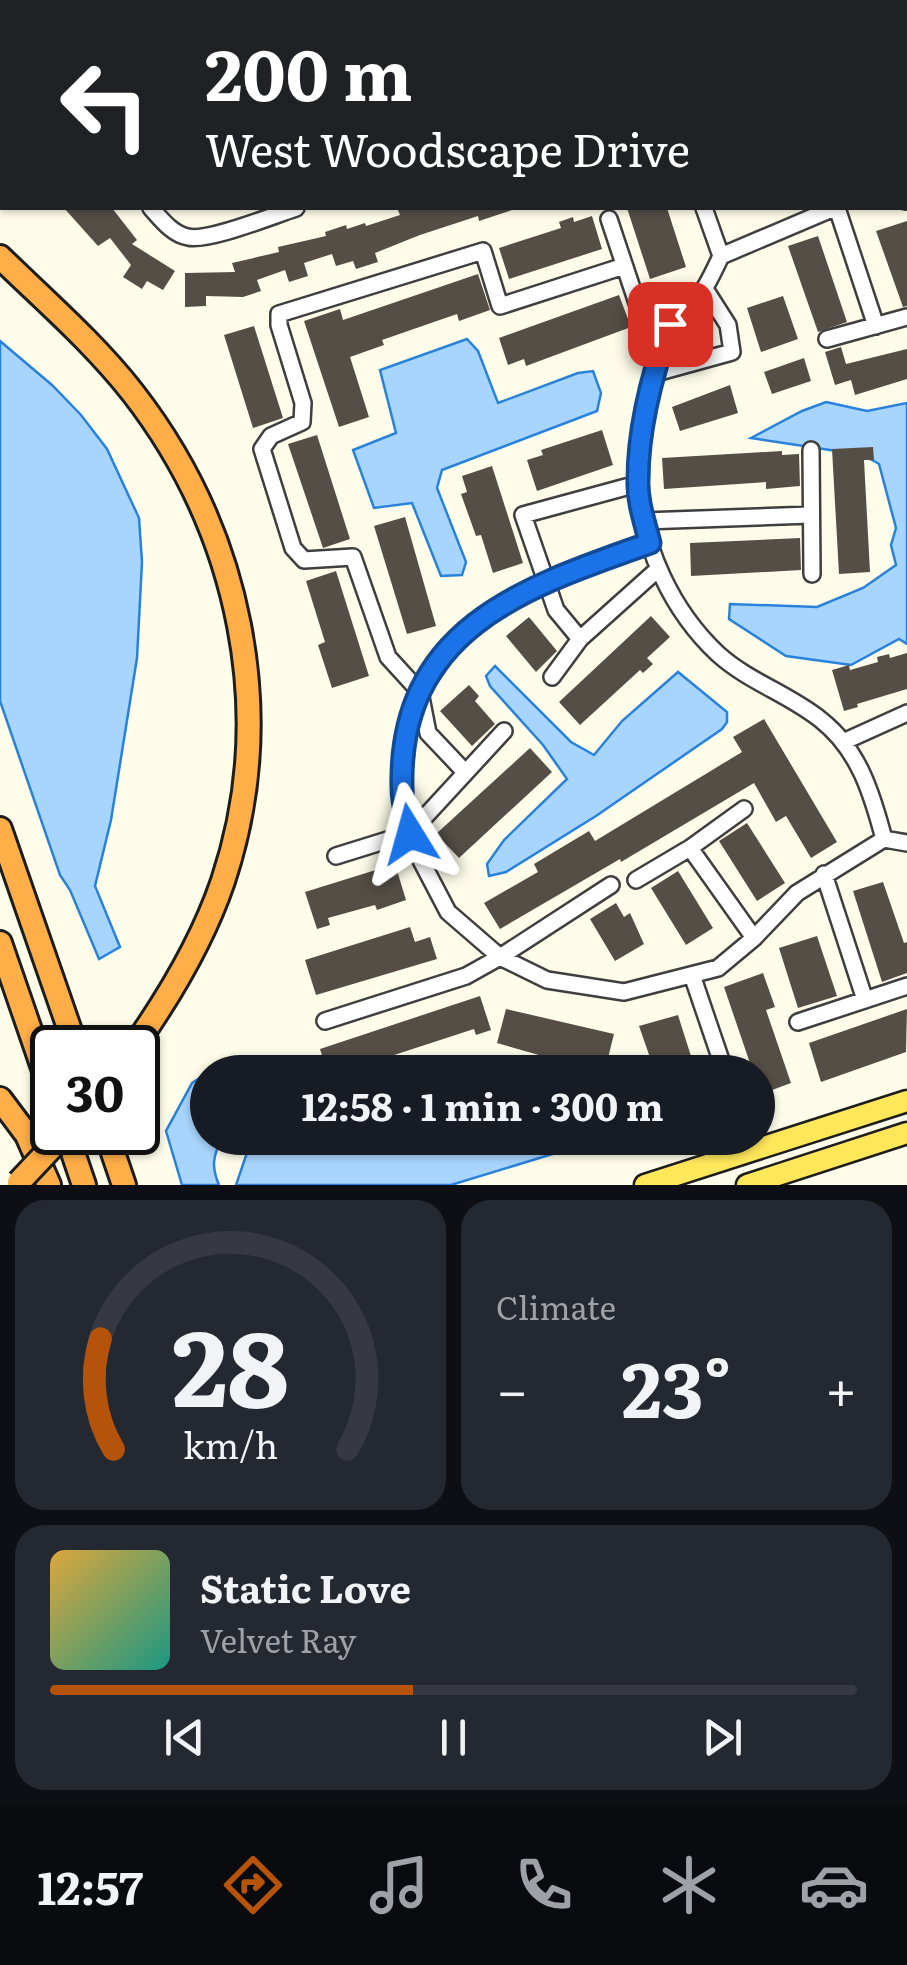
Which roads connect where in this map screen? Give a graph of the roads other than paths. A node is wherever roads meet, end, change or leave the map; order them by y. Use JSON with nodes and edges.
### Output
{"nodes":[{"id":1,"x":153,"y":210,"type":"edge"},
{"id":2,"x":290,"y":210,"type":"edge"},
{"id":3,"x":705,"y":210,"type":"edge"},
{"id":4,"x":831,"y":210,"type":"edge"},
{"id":5,"x":837,"y":210,"type":"edge"},
{"id":6,"x":609,"y":219,"type":"dead end"},
{"id":7,"x":721,"y":256,"type":"junction"},
{"id":8,"x":0,"y":257,"type":"edge"},
{"id":9,"x":624,"y":266,"type":"junction"},
{"id":10,"x":705,"y":289,"type":"junction"},
{"id":11,"x":907,"y":316,"type":"edge"},
{"id":12,"x":670,"y":324,"type":"junction"},
{"id":13,"x":876,"y":326,"type":"junction"},
{"id":14,"x":828,"y":338,"type":"dead end"},
{"id":15,"x":652,"y":374,"type":"junction"},
{"id":16,"x":810,"y":450,"type":"dead end"},
{"id":17,"x":637,"y":484,"type":"junction"},
{"id":18,"x":810,"y":515,"type":"junction"},
{"id":19,"x":644,"y":521,"type":"junction"},
{"id":20,"x":650,"y":543,"type":"junction"},
{"id":21,"x":657,"y":570,"type":"junction"},
{"id":22,"x":812,"y":574,"type":"dead end"},
{"id":23,"x":546,"y":580,"type":"junction"},
{"id":24,"x":580,"y":639,"type":"junction"},
{"id":25,"x":552,"y":676,"type":"dead end"},
{"id":26,"x":420,"y":692,"type":"junction"},
{"id":27,"x":907,"y":713,"type":"edge"},
{"id":28,"x":504,"y":731,"type":"dead end"},
{"id":29,"x":843,"y":742,"type":"junction"},
{"id":30,"x":464,"y":771,"type":"junction"},
{"id":31,"x":744,"y":809,"type":"dead end"},
{"id":32,"x":0,"y":829,"type":"edge"},
{"id":33,"x":410,"y":834,"type":"junction"},
{"id":34,"x":884,"y":839,"type":"junction"},
{"id":35,"x":907,"y":843,"type":"edge"},
{"id":36,"x":690,"y":848,"type":"junction"},
{"id":37,"x":336,"y":856,"type":"dead end"},
{"id":38,"x":824,"y":874,"type":"junction"},
{"id":39,"x":636,"y":880,"type":"dead end"},
{"id":40,"x":612,"y":884,"type":"dead end"},
{"id":41,"x":754,"y":938,"type":"junction"},
{"id":42,"x":0,"y":943,"type":"edge"},
{"id":43,"x":500,"y":958,"type":"junction"},
{"id":44,"x":692,"y":975,"type":"junction"},
{"id":45,"x":907,"y":986,"type":"edge"},
{"id":46,"x":865,"y":1000,"type":"junction"},
{"id":47,"x":324,"y":1021,"type":"dead end"},
{"id":48,"x":798,"y":1022,"type":"dead end"},
{"id":49,"x":68,"y":1025,"type":"edge"},
{"id":50,"x":147,"y":1025,"type":"edge"},
{"id":51,"x":30,"y":1030,"type":"edge"},
{"id":52,"x":719,"y":1055,"type":"edge"},
{"id":53,"x":0,"y":1099,"type":"edge"},
{"id":54,"x":907,"y":1101,"type":"edge"},
{"id":55,"x":907,"y":1133,"type":"edge"},
{"id":56,"x":45,"y":1155,"type":"edge"},
{"id":57,"x":74,"y":1155,"type":"edge"},
{"id":58,"x":114,"y":1155,"type":"edge"},
{"id":59,"x":18,"y":1184,"type":"edge"},
{"id":60,"x":48,"y":1185,"type":"edge"},
{"id":61,"x":84,"y":1185,"type":"edge"},
{"id":62,"x":124,"y":1185,"type":"edge"},
{"id":63,"x":645,"y":1185,"type":"edge"},
{"id":64,"x":746,"y":1185,"type":"edge"}],
"edges":[{"from":1,"to":2,"type":"street"},
{"from":3,"to":7,"type":"street"},
{"from":4,"to":7,"type":"street"},
{"from":5,"to":13,"type":"street"},
{"from":6,"to":9,"type":"street"},
{"from":7,"to":10,"type":"street"},
{"from":8,"to":50,"type":"highway"},
{"from":9,"to":12,"type":"street"},
{"from":9,"to":26,"type":"street"},
{"from":10,"to":12,"type":"street"},
{"from":10,"to":15,"type":"street"},
{"from":11,"to":13,"type":"street"},
{"from":12,"to":15,"type":"street"},
{"from":13,"to":14,"type":"street"},
{"from":15,"to":17,"type":"street"},
{"from":16,"to":18,"type":"street"},
{"from":17,"to":19,"type":"street"},
{"from":17,"to":23,"type":"street"},
{"from":18,"to":19,"type":"street"},
{"from":18,"to":22,"type":"street"},
{"from":19,"to":20,"type":"street"},
{"from":20,"to":21,"type":"street"},
{"from":20,"to":23,"type":"street"},
{"from":21,"to":24,"type":"street"},
{"from":21,"to":29,"type":"street"},
{"from":23,"to":24,"type":"street"},
{"from":23,"to":26,"type":"street"},
{"from":24,"to":25,"type":"street"},
{"from":26,"to":30,"type":"street"},
{"from":26,"to":33,"type":"street"},
{"from":27,"to":29,"type":"street"},
{"from":28,"to":30,"type":"street"},
{"from":29,"to":34,"type":"street"},
{"from":30,"to":33,"type":"street"},
{"from":31,"to":36,"type":"street"},
{"from":32,"to":49,"type":"highway"},
{"from":33,"to":37,"type":"street"},
{"from":33,"to":43,"type":"street"},
{"from":34,"to":35,"type":"street"},
{"from":34,"to":38,"type":"street"},
{"from":36,"to":39,"type":"street"},
{"from":36,"to":41,"type":"street"},
{"from":38,"to":41,"type":"street"},
{"from":38,"to":46,"type":"street"},
{"from":40,"to":43,"type":"street"},
{"from":41,"to":44,"type":"street"},
{"from":42,"to":51,"type":"highway"},
{"from":43,"to":44,"type":"street"},
{"from":43,"to":47,"type":"street"},
{"from":44,"to":52,"type":"street"},
{"from":45,"to":46,"type":"street"},
{"from":46,"to":48,"type":"street"},
{"from":53,"to":60,"type":"highway"},
{"from":54,"to":63,"type":"main road"},
{"from":55,"to":64,"type":"main road"},
{"from":56,"to":59,"type":"highway","bridge":true},
{"from":57,"to":61,"type":"highway"},
{"from":58,"to":62,"type":"highway"}]}
